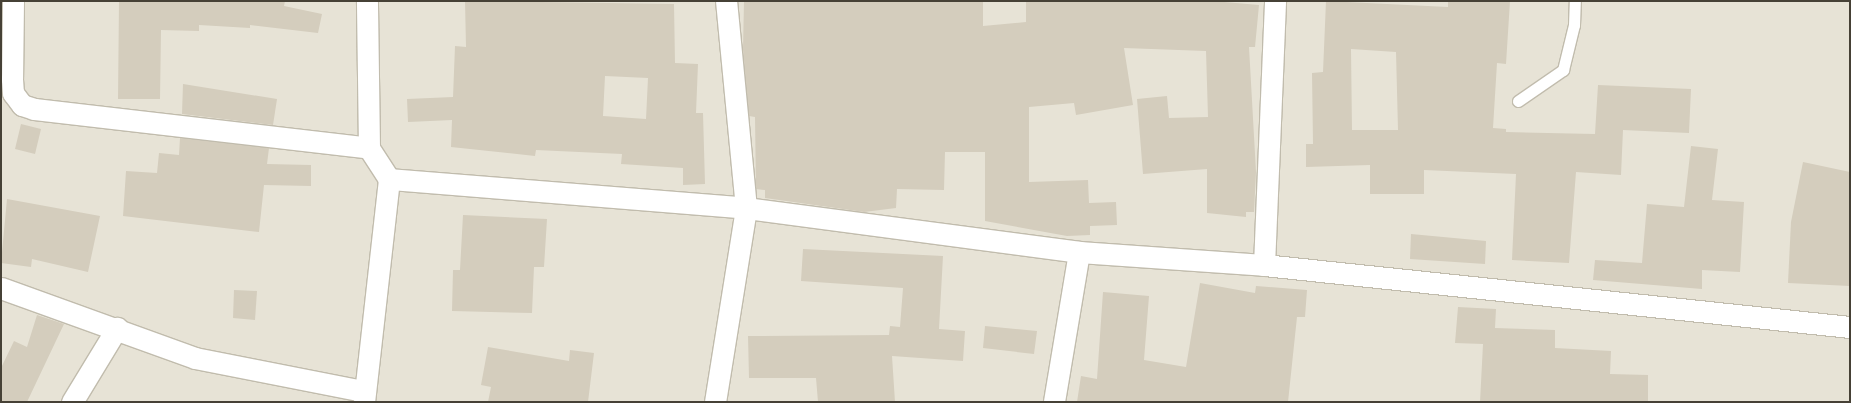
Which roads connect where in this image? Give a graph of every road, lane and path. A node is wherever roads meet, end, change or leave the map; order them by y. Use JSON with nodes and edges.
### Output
{"nodes":[{"id":1,"x":13,"y":1,"type":"edge"},
{"id":2,"x":367,"y":1,"type":"edge"},
{"id":3,"x":726,"y":1,"type":"edge"},
{"id":4,"x":1275,"y":1,"type":"edge"},
{"id":5,"x":1575,"y":1,"type":"edge"},
{"id":6,"x":7,"y":93,"type":"edge"},
{"id":7,"x":1518,"y":101,"type":"dead end"},
{"id":8,"x":369,"y":148,"type":"junction"},
{"id":9,"x":389,"y":179,"type":"junction"},
{"id":10,"x":746,"y":208,"type":"junction"},
{"id":11,"x":1079,"y":252,"type":"junction"},
{"id":12,"x":1264,"y":265,"type":"junction"},
{"id":13,"x":1,"y":288,"type":"edge"},
{"id":14,"x":1850,"y":327,"type":"edge"},
{"id":15,"x":116,"y":328,"type":"junction"},
{"id":16,"x":363,"y":396,"type":"edge"},
{"id":17,"x":72,"y":402,"type":"edge"},
{"id":18,"x":715,"y":402,"type":"edge"},
{"id":19,"x":1054,"y":402,"type":"edge"}],
"edges":[{"from":1,"to":6,"type":"street"},
{"from":2,"to":8,"type":"street"},
{"from":3,"to":10,"type":"street"},
{"from":4,"to":12,"type":"street"},
{"from":5,"to":7,"type":"lane"},
{"from":6,"to":8,"type":"street"},
{"from":8,"to":9,"type":"street"},
{"from":9,"to":10,"type":"street"},
{"from":9,"to":16,"type":"street"},
{"from":10,"to":11,"type":"street"},
{"from":10,"to":18,"type":"street"},
{"from":11,"to":12,"type":"street"},
{"from":11,"to":19,"type":"street"},
{"from":12,"to":14,"type":"street"},
{"from":13,"to":15,"type":"street"},
{"from":15,"to":16,"type":"street"},
{"from":15,"to":17,"type":"street"}]}
